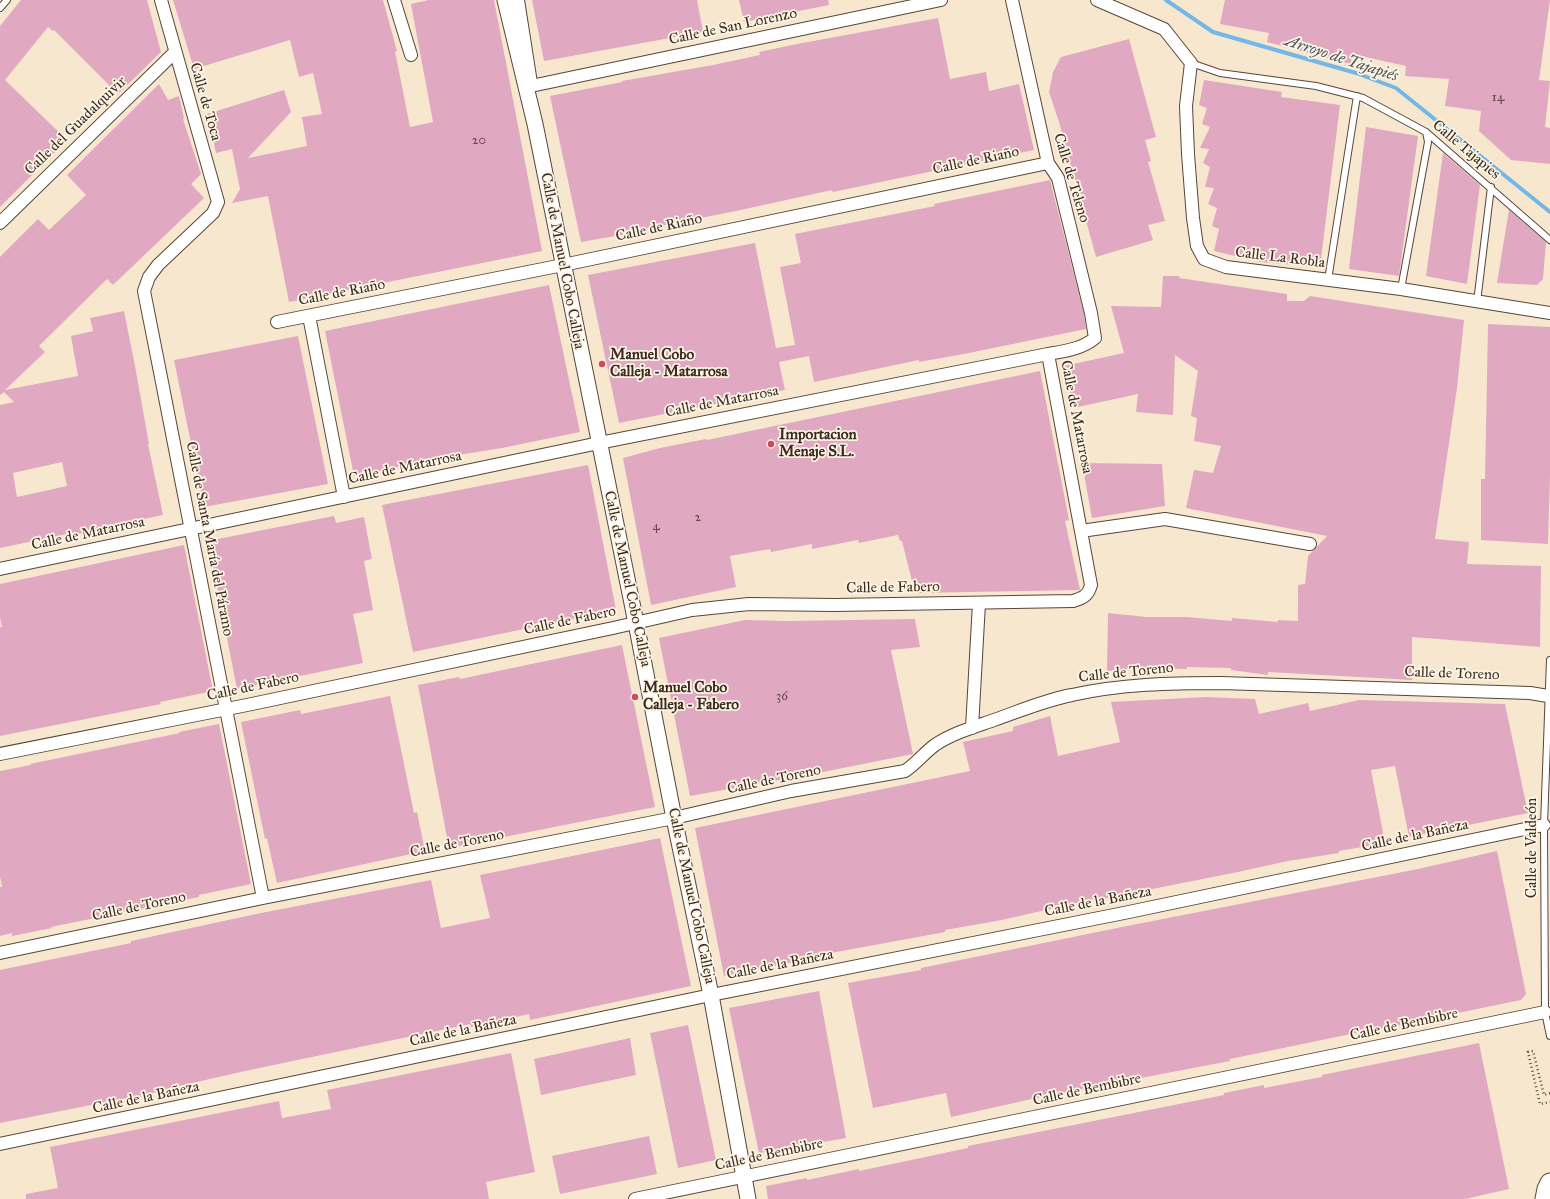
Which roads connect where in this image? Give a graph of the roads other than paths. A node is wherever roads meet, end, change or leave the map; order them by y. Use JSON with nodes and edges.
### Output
{"nodes":[{"id":1,"x":6,"y":0,"type":"edge"},
{"id":2,"x":161,"y":0,"type":"edge"},
{"id":3,"x":394,"y":0,"type":"edge"},
{"id":4,"x":941,"y":0,"type":"edge"},
{"id":5,"x":1012,"y":0,"type":"edge"},
{"id":6,"x":1097,"y":0,"type":"edge"},
{"id":7,"x":510,"y":2,"type":"edge"},
{"id":8,"x":0,"y":8,"type":"edge"},
{"id":9,"x":174,"y":53,"type":"junction"},
{"id":10,"x":410,"y":55,"type":"dead end"},
{"id":11,"x":1192,"y":63,"type":"junction"},
{"id":12,"x":532,"y":86,"type":"junction"},
{"id":13,"x":1357,"y":96,"type":"junction"},
{"id":14,"x":534,"y":124,"type":"junction"},
{"id":15,"x":1426,"y":132,"type":"junction"},
{"id":16,"x":1048,"y":162,"type":"junction"},
{"id":17,"x":1491,"y":187,"type":"junction"},
{"id":18,"x":213,"y":213,"type":"joint"},
{"id":19,"x":0,"y":223,"type":"edge"},
{"id":20,"x":1550,"y":240,"type":"edge"},
{"id":21,"x":563,"y":265,"type":"junction"},
{"id":22,"x":1328,"y":280,"type":"junction"},
{"id":23,"x":1401,"y":289,"type":"junction"},
{"id":24,"x":1477,"y":302,"type":"junction"},
{"id":25,"x":1550,"y":313,"type":"edge"},
{"id":26,"x":309,"y":316,"type":"junction"},
{"id":27,"x":277,"y":322,"type":"dead end"},
{"id":28,"x":1048,"y":354,"type":"junction"},
{"id":29,"x":599,"y":443,"type":"junction"},
{"id":30,"x":344,"y":497,"type":"junction"},
{"id":31,"x":192,"y":529,"type":"junction"},
{"id":32,"x":1081,"y":531,"type":"junction"},
{"id":33,"x":1310,"y":544,"type":"dead end"},
{"id":34,"x":0,"y":569,"type":"edge"},
{"id":35,"x":979,"y":603,"type":"junction"},
{"id":36,"x":636,"y":623,"type":"junction"},
{"id":37,"x":1550,"y":660,"type":"edge"},
{"id":38,"x":1548,"y":696,"type":"junction"},
{"id":39,"x":225,"y":709,"type":"junction"},
{"id":40,"x":972,"y":728,"type":"junction"},
{"id":41,"x":0,"y":754,"type":"edge"},
{"id":42,"x":674,"y":818,"type":"junction"},
{"id":43,"x":1544,"y":825,"type":"junction"},
{"id":44,"x":263,"y":898,"type":"junction"},
{"id":45,"x":0,"y":953,"type":"edge"},
{"id":46,"x":711,"y":995,"type":"junction"},
{"id":47,"x":1545,"y":1012,"type":"junction"},
{"id":48,"x":1550,"y":1036,"type":"edge"},
{"id":49,"x":0,"y":1144,"type":"edge"},
{"id":50,"x":744,"y":1177,"type":"junction"},
{"id":51,"x":1550,"y":1183,"type":"edge"},
{"id":52,"x":635,"y":1199,"type":"edge"},
{"id":53,"x":748,"y":1199,"type":"edge"},
{"id":54,"x":1545,"y":1199,"type":"edge"}],
"edges":[{"from":1,"to":8,"type":"lane"},
{"from":2,"to":9,"type":"street","name":"Calle de Toca"},
{"from":3,"to":10,"type":"street"},
{"from":4,"to":12,"type":"street","name":"Calle de San Lorenzo"},
{"from":5,"to":16,"type":"street","name":"Calle de Teleno"},
{"from":6,"to":11,"type":"street"},
{"from":7,"to":12,"type":"street","name":"Calle de Manuel Cobo Calleja"},
{"from":7,"to":14,"type":"street","name":"Calle de Manuel Cobo Calleja"},
{"from":9,"to":18,"type":"street","name":"Calle de Toca"},
{"from":9,"to":19,"type":"street","name":"Calle del Guadalquivir"},
{"from":11,"to":13,"type":"lane","name":"Calle Tajapies"},
{"from":11,"to":22,"type":"street","name":"Calle La Robla"},
{"from":12,"to":14,"type":"street","name":"Calle de Manuel Cobo Calleja"},
{"from":13,"to":15,"type":"lane","name":"Calle Tajapies"},
{"from":13,"to":22,"type":"lane"},
{"from":14,"to":21,"type":"street","name":"Calle de Manuel Cobo Calleja"},
{"from":15,"to":17,"type":"lane","name":"Calle Tajapies"},
{"from":15,"to":23,"type":"lane"},
{"from":16,"to":21,"type":"street","name":"Calle de Riaño"},
{"from":16,"to":28,"type":"street","name":"Calle de Teleno"},
{"from":17,"to":20,"type":"lane","name":"Calle Tajapies"},
{"from":17,"to":24,"type":"lane"},
{"from":18,"to":31,"type":"street","name":"Calle de Santa María del Páramo"},
{"from":21,"to":26,"type":"street","name":"Calle de Riaño"},
{"from":21,"to":29,"type":"street","name":"Calle de Manuel Cobo Calleja"},
{"from":22,"to":23,"type":"street","name":"Calle La Robla"},
{"from":23,"to":24,"type":"street","name":"Calle La Robla"},
{"from":24,"to":25,"type":"street","name":"Calle La Robla"},
{"from":26,"to":27,"type":"street","name":"Calle de Riaño"},
{"from":26,"to":30,"type":"street"},
{"from":28,"to":29,"type":"street","name":"Calle de Matarrosa"},
{"from":28,"to":32,"type":"street","name":"Calle de Matarrosa"},
{"from":29,"to":30,"type":"street","name":"Calle de Matarrosa"},
{"from":29,"to":36,"type":"street","name":"Calle de Manuel Cobo Calleja"},
{"from":30,"to":31,"type":"street","name":"Calle de Matarrosa"},
{"from":31,"to":34,"type":"street","name":"Calle de Matarrosa"},
{"from":31,"to":39,"type":"street","name":"Calle de Santa María del Páramo"},
{"from":32,"to":33,"type":"street"},
{"from":32,"to":35,"type":"street","name":"Calle de Fabero"},
{"from":35,"to":36,"type":"street","name":"Calle de Fabero"},
{"from":35,"to":40,"type":"street"},
{"from":36,"to":39,"type":"street","name":"Calle de Fabero"},
{"from":36,"to":42,"type":"street","name":"Calle de Manuel Cobo Calleja"},
{"from":37,"to":38,"type":"lane","name":"Calle de Valdeón"},
{"from":38,"to":40,"type":"street","name":"Calle de Toreno"},
{"from":38,"to":43,"type":"lane","name":"Calle de Valdeón"},
{"from":39,"to":41,"type":"street","name":"Calle de Fabero"},
{"from":39,"to":44,"type":"street","name":"Calle de Santa María del Páramo"},
{"from":40,"to":42,"type":"street","name":"Calle de Toreno"},
{"from":42,"to":44,"type":"street","name":"Calle de Toreno"},
{"from":42,"to":46,"type":"street","name":"Calle de Manuel Cobo Calleja"},
{"from":43,"to":46,"type":"street","name":"Calle de la Bañeza"},
{"from":43,"to":47,"type":"lane","name":"Calle de Valdeón"},
{"from":44,"to":45,"type":"street","name":"Calle de Toreno"},
{"from":46,"to":49,"type":"street","name":"Calle de la Bañeza"},
{"from":46,"to":50,"type":"street","name":"Calle de Manuel Cobo Calleja"},
{"from":47,"to":48,"type":"lane","name":"Calle de Valdeón"},
{"from":47,"to":50,"type":"street","name":"Calle de Bembibre"},
{"from":50,"to":52,"type":"street","name":"Calle de Bembibre"},
{"from":50,"to":53,"type":"street","name":"Calle de Manuel Cobo Calleja"},
{"from":51,"to":54,"type":"main road"}]}
